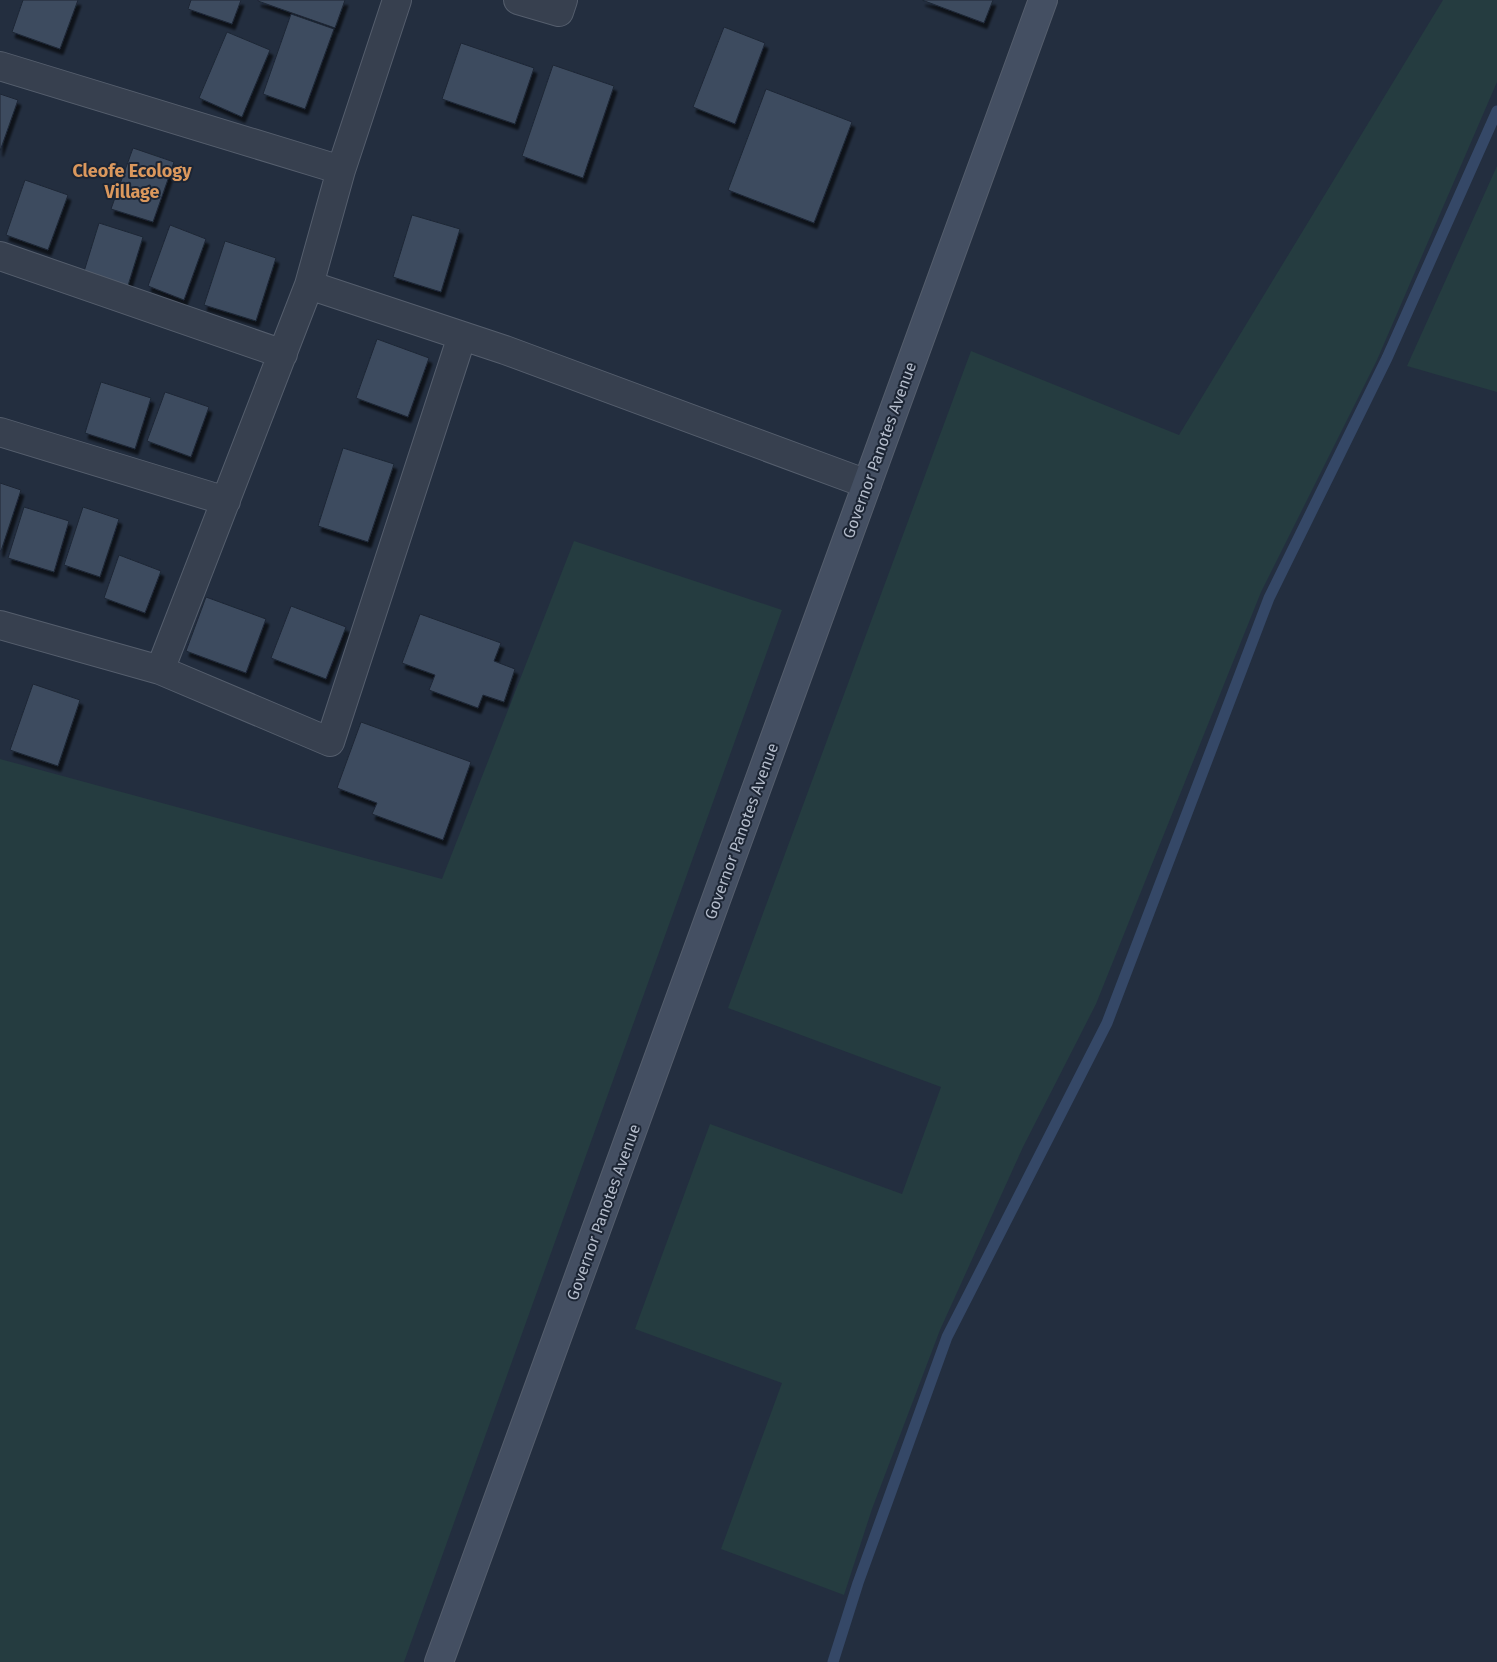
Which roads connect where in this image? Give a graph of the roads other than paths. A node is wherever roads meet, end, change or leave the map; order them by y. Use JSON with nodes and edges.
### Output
{"nodes":[{"id":1,"x":397,"y":0,"type":"edge"},
{"id":2,"x":518,"y":0,"type":"edge"},
{"id":3,"x":563,"y":0,"type":"edge"},
{"id":4,"x":1043,"y":0,"type":"edge"},
{"id":5,"x":0,"y":66,"type":"edge"},
{"id":6,"x":341,"y":170,"type":"junction"},
{"id":7,"x":0,"y":256,"type":"edge"},
{"id":8,"x":309,"y":285,"type":"junction"},
{"id":9,"x":462,"y":336,"type":"junction"},
{"id":10,"x":283,"y":354,"type":"junction"},
{"id":11,"x":0,"y":432,"type":"edge"},
{"id":12,"x":867,"y":484,"type":"junction"},
{"id":13,"x":226,"y":501,"type":"junction"},
{"id":14,"x":0,"y":625,"type":"edge"},
{"id":15,"x":160,"y":670,"type":"junction"},
{"id":16,"x":439,"y":1662,"type":"edge"}],
"edges":[{"from":1,"to":6,"type":"street"},
{"from":2,"to":3,"type":"street"},
{"from":4,"to":12,"type":"main road","name":"Governor Panotes Avenue"},
{"from":5,"to":6,"type":"street"},
{"from":6,"to":8,"type":"street"},
{"from":7,"to":10,"type":"street"},
{"from":8,"to":9,"type":"street"},
{"from":8,"to":10,"type":"street"},
{"from":9,"to":12,"type":"street"},
{"from":9,"to":15,"type":"street"},
{"from":10,"to":13,"type":"street"},
{"from":11,"to":13,"type":"street"},
{"from":12,"to":16,"type":"main road","name":"Governor Panotes Avenue"},
{"from":13,"to":15,"type":"street"},
{"from":14,"to":15,"type":"street"}]}
